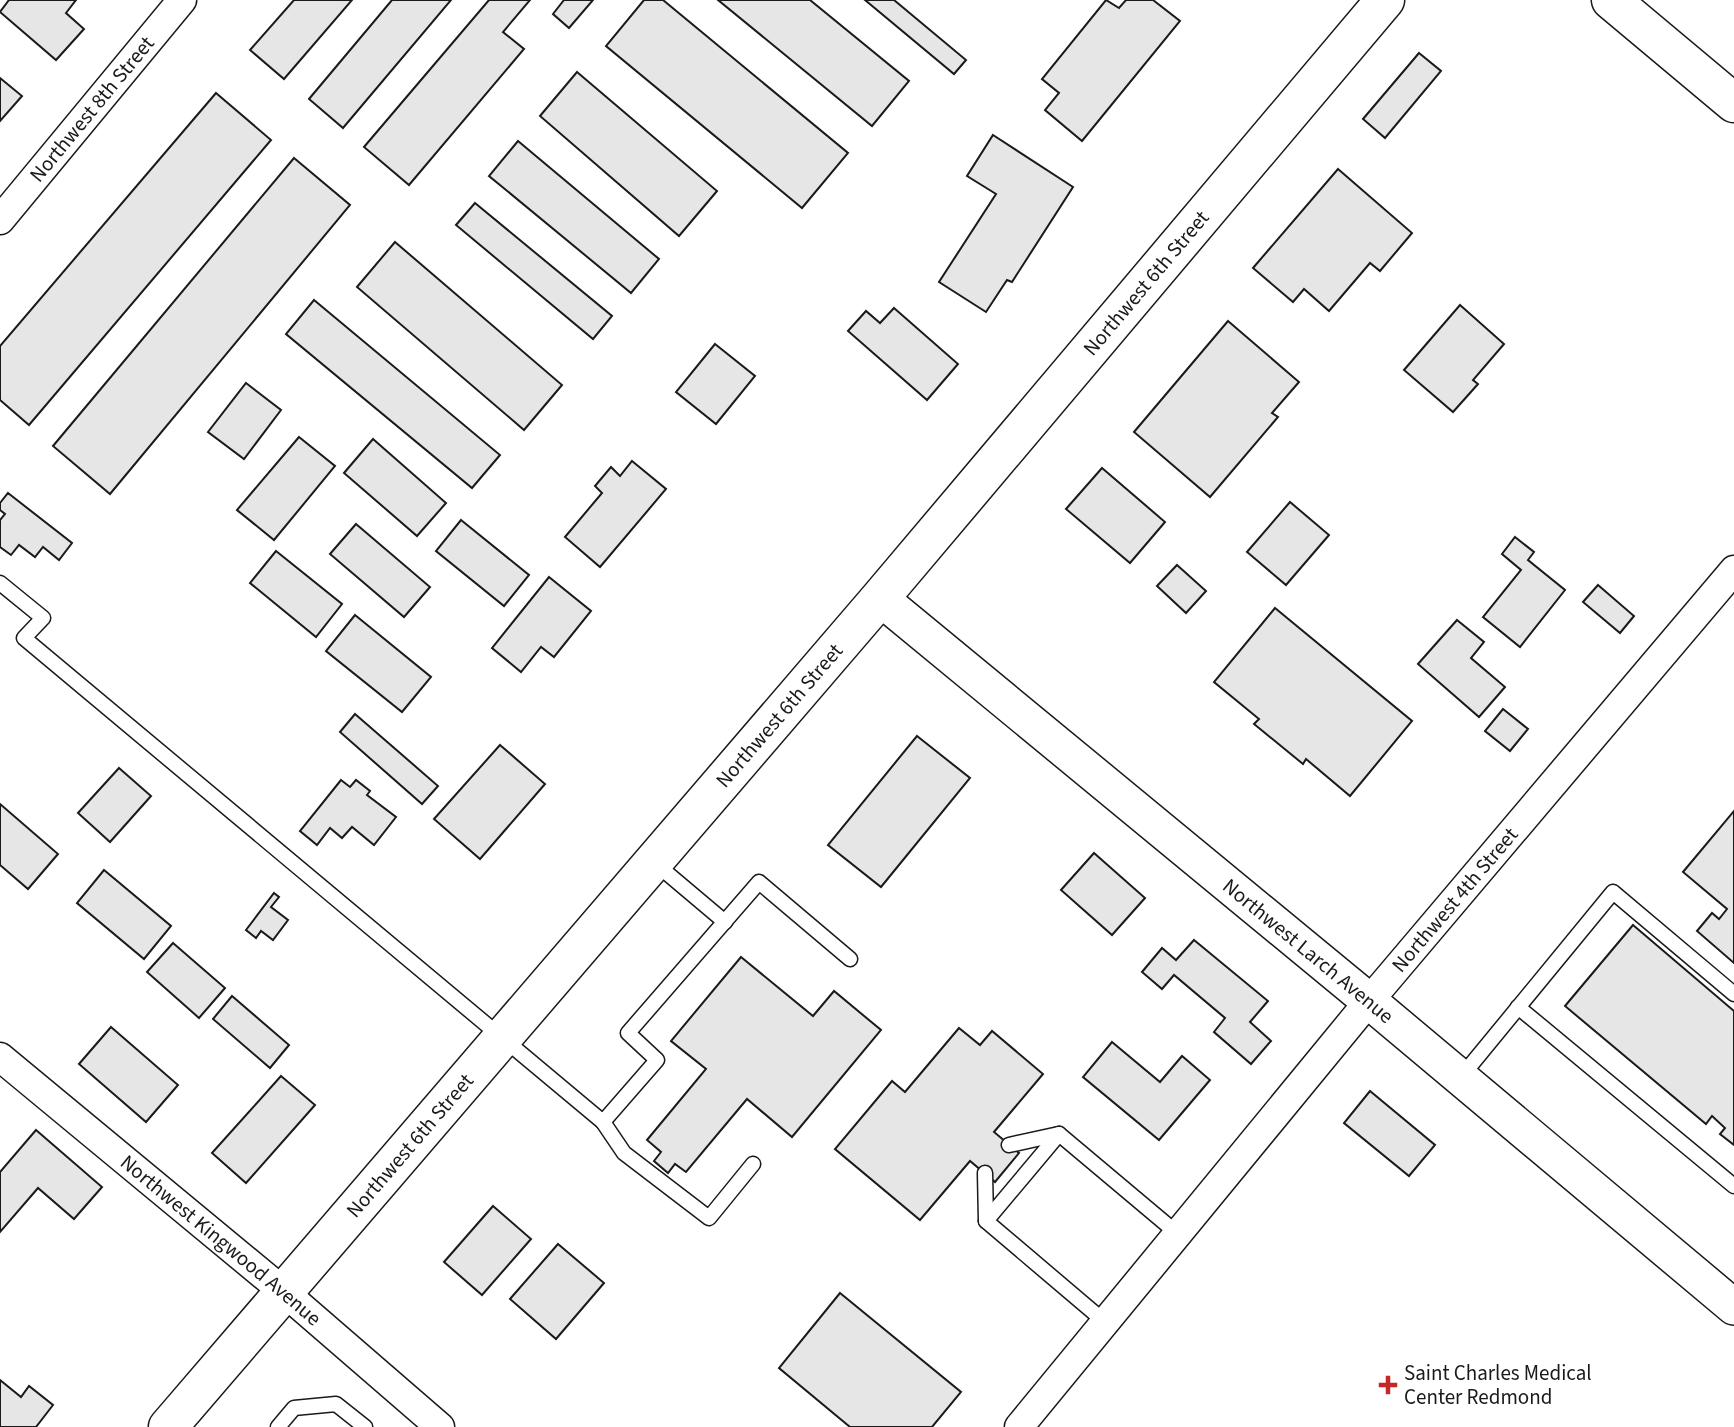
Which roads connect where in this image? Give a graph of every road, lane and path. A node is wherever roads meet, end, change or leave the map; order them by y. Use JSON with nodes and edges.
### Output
{"nodes":[{"id":1,"x":1385,"y":0,"type":"edge"},
{"id":2,"x":1611,"y":0,"type":"edge"},
{"id":3,"x":174,"y":3,"type":"edge"},
{"id":4,"x":1734,"y":103,"type":"edge"},
{"id":5,"x":0,"y":220,"type":"edge"},
{"id":6,"x":1734,"y":570,"type":"edge"},
{"id":7,"x":0,"y":583,"type":"edge"},
{"id":8,"x":880,"y":598,"type":"junction"},
{"id":9,"x":654,"y":862,"type":"junction"},
{"id":10,"x":724,"y":922,"type":"junction"},
{"id":11,"x":850,"y":959,"type":"dead end"},
{"id":12,"x":1734,"y":994,"type":"edge"},
{"id":13,"x":1369,"y":1001,"type":"junction"},
{"id":14,"x":1518,"y":1007,"type":"junction"},
{"id":15,"x":503,"y":1037,"type":"junction"},
{"id":16,"x":0,"y":1056,"type":"edge"},
{"id":17,"x":1460,"y":1078,"type":"junction"},
{"id":18,"x":604,"y":1122,"type":"junction"},
{"id":19,"x":1059,"y":1134,"type":"junction"},
{"id":20,"x":1009,"y":1145,"type":"dead end"},
{"id":21,"x":753,"y":1164,"type":"dead end"},
{"id":22,"x":985,"y":1173,"type":"dead end"},
{"id":23,"x":1734,"y":1186,"type":"edge"},
{"id":24,"x":986,"y":1222,"type":"junction"},
{"id":25,"x":1178,"y":1234,"type":"junction"},
{"id":26,"x":284,"y":1292,"type":"junction"},
{"id":27,"x":1734,"y":1307,"type":"edge"},
{"id":28,"x":1105,"y":1322,"type":"junction"},
{"id":29,"x":168,"y":1427,"type":"edge"},
{"id":30,"x":278,"y":1427,"type":"edge"},
{"id":31,"x":365,"y":1427,"type":"edge"},
{"id":32,"x":440,"y":1427,"type":"edge"},
{"id":33,"x":1018,"y":1427,"type":"edge"}],
"edges":[{"from":1,"to":8,"type":"main road","name":"Northwest 6th Street"},
{"from":2,"to":4,"type":"main road"},
{"from":3,"to":5,"type":"street","name":"Northwest 8th Street"},
{"from":6,"to":13,"type":"street","name":"Northwest 4th Street"},
{"from":7,"to":15,"type":"lane"},
{"from":8,"to":9,"type":"main road","name":"Northwest 6th Street"},
{"from":8,"to":13,"type":"street","name":"Northwest Larch Avenue"},
{"from":9,"to":10,"type":"lane"},
{"from":9,"to":15,"type":"main road","name":"Northwest 6th Street"},
{"from":10,"to":11,"type":"lane"},
{"from":10,"to":18,"type":"lane"},
{"from":12,"to":14,"type":"lane"},
{"from":13,"to":17,"type":"street","name":"Northwest Larch Avenue"},
{"from":13,"to":25,"type":"street","name":"Northwest 4th Street"},
{"from":14,"to":17,"type":"lane"},
{"from":14,"to":23,"type":"lane"},
{"from":15,"to":18,"type":"lane"},
{"from":15,"to":26,"type":"main road","name":"Northwest 6th Street"},
{"from":16,"to":26,"type":"street","name":"Northwest Kingwood Avenue"},
{"from":17,"to":27,"type":"street","name":"Northwest Larch Avenue"},
{"from":18,"to":21,"type":"lane"},
{"from":19,"to":20,"type":"lane"},
{"from":19,"to":24,"type":"lane"},
{"from":19,"to":25,"type":"lane"},
{"from":22,"to":24,"type":"lane"},
{"from":24,"to":28,"type":"lane"},
{"from":25,"to":28,"type":"street","name":"Northwest 4th Street"},
{"from":26,"to":29,"type":"main road","name":"Northwest 6th Street"},
{"from":26,"to":32,"type":"street","name":"Northwest Kingwood Avenue"},
{"from":28,"to":33,"type":"street","name":"Northwest 4th Street"},
{"from":30,"to":31,"type":"lane"}]}
